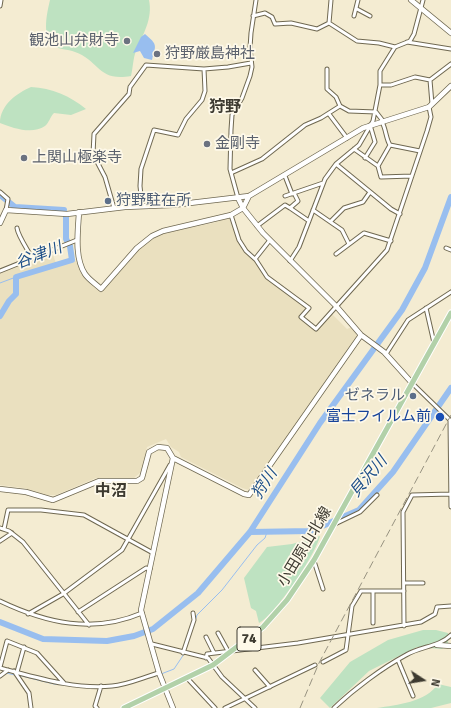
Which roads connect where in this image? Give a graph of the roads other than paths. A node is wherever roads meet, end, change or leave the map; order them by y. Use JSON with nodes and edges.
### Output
{"nodes":[{"id":1,"x":1,"y":0,"type":"edge"},
{"id":2,"x":256,"y":0,"type":"edge"},
{"id":3,"x":330,"y":0,"type":"edge"},
{"id":4,"x":358,"y":0,"type":"edge"},
{"id":5,"x":411,"y":0,"type":"edge"},
{"id":6,"x":423,"y":0,"type":"edge"},
{"id":7,"x":0,"y":6,"type":"edge"},
{"id":8,"x":421,"y":8,"type":"junction"},
{"id":9,"x":356,"y":9,"type":"junction"},
{"id":10,"x":253,"y":16,"type":"junction"},
{"id":11,"x":354,"y":16,"type":"dead end"},
{"id":12,"x":370,"y":16,"type":"dead end"},
{"id":13,"x":329,"y":23,"type":"junction"},
{"id":14,"x":451,"y":33,"type":"edge"},
{"id":15,"x":408,"y":42,"type":"junction"},
{"id":16,"x":395,"y":47,"type":"junction"},
{"id":17,"x":451,"y":49,"type":"edge"},
{"id":18,"x":251,"y":63,"type":"junction"},
{"id":19,"x":451,"y":64,"type":"edge"},
{"id":20,"x":204,"y":69,"type":"junction"},
{"id":21,"x":327,"y":69,"type":"dead end"},
{"id":22,"x":430,"y":80,"type":"junction"},
{"id":23,"x":380,"y":85,"type":"junction"},
{"id":24,"x":451,"y":86,"type":"edge"},
{"id":25,"x":340,"y":106,"type":"junction"},
{"id":26,"x":431,"y":106,"type":"junction"},
{"id":27,"x":376,"y":112,"type":"junction"},
{"id":28,"x":329,"y":114,"type":"junction"},
{"id":29,"x":383,"y":122,"type":"junction"},
{"id":30,"x":370,"y":125,"type":"junction"},
{"id":31,"x":347,"y":138,"type":"junction"},
{"id":32,"x":390,"y":145,"type":"junction"},
{"id":33,"x":354,"y":149,"type":"junction"},
{"id":34,"x":420,"y":151,"type":"junction"},
{"id":35,"x":365,"y":158,"type":"junction"},
{"id":36,"x":336,"y":164,"type":"junction"},
{"id":37,"x":378,"y":166,"type":"junction"},
{"id":38,"x":231,"y":173,"type":"junction"},
{"id":39,"x":285,"y":176,"type":"junction"},
{"id":40,"x":412,"y":176,"type":"junction"},
{"id":41,"x":323,"y":183,"type":"junction"},
{"id":42,"x":0,"y":192,"type":"edge"},
{"id":43,"x":370,"y":192,"type":"junction"},
{"id":44,"x":293,"y":193,"type":"junction"},
{"id":45,"x":249,"y":196,"type":"junction"},
{"id":46,"x":285,"y":196,"type":"dead end"},
{"id":47,"x":238,"y":198,"type":"junction"},
{"id":48,"x":142,"y":205,"type":"junction"},
{"id":49,"x":114,"y":208,"type":"junction"},
{"id":50,"x":243,"y":208,"type":"junction"},
{"id":51,"x":290,"y":208,"type":"junction"},
{"id":52,"x":6,"y":210,"type":"junction"},
{"id":53,"x":313,"y":210,"type":"junction"},
{"id":54,"x":79,"y":212,"type":"junction"},
{"id":55,"x":400,"y":214,"type":"junction"},
{"id":56,"x":231,"y":215,"type":"junction"},
{"id":57,"x":331,"y":221,"type":"junction"},
{"id":58,"x":309,"y":222,"type":"junction"},
{"id":59,"x":0,"y":223,"type":"edge"},
{"id":60,"x":257,"y":226,"type":"junction"},
{"id":61,"x":18,"y":228,"type":"dead end"},
{"id":62,"x":77,"y":240,"type":"junction"},
{"id":63,"x":270,"y":240,"type":"junction"},
{"id":64,"x":391,"y":241,"type":"junction"},
{"id":65,"x":349,"y":244,"type":"junction"},
{"id":66,"x":446,"y":248,"type":"dead end"},
{"id":67,"x":451,"y":250,"type":"edge"},
{"id":68,"x":336,"y":254,"type":"dead end"},
{"id":69,"x":32,"y":258,"type":"junction"},
{"id":70,"x":255,"y":259,"type":"junction"},
{"id":71,"x":290,"y":261,"type":"junction"},
{"id":72,"x":0,"y":271,"type":"edge"},
{"id":73,"x":451,"y":292,"type":"edge"},
{"id":74,"x":336,"y":306,"type":"junction"},
{"id":75,"x":426,"y":308,"type":"junction"},
{"id":76,"x":451,"y":313,"type":"edge"},
{"id":77,"x":362,"y":336,"type":"junction"},
{"id":78,"x":434,"y":343,"type":"junction"},
{"id":79,"x":385,"y":353,"type":"junction"},
{"id":80,"x":412,"y":383,"type":"junction"},
{"id":81,"x":450,"y":421,"type":"edge"},
{"id":82,"x":173,"y":458,"type":"junction"},
{"id":83,"x":170,"y":465,"type":"junction"},
{"id":84,"x":0,"y":489,"type":"edge"},
{"id":85,"x":451,"y":494,"type":"edge"},
{"id":86,"x":377,"y":495,"type":"dead end"},
{"id":87,"x":451,"y":507,"type":"edge"},
{"id":88,"x":334,"y":525,"type":"junction"},
{"id":89,"x":0,"y":528,"type":"edge"},
{"id":90,"x":4,"y":529,"type":"junction"},
{"id":91,"x":12,"y":533,"type":"junction"},
{"id":92,"x":0,"y":541,"type":"edge"},
{"id":93,"x":129,"y":541,"type":"junction"},
{"id":94,"x":153,"y":553,"type":"junction"},
{"id":95,"x":314,"y":560,"type":"junction"},
{"id":96,"x":150,"y":569,"type":"junction"},
{"id":97,"x":404,"y":583,"type":"junction"},
{"id":98,"x":423,"y":583,"type":"dead end"},
{"id":99,"x":323,"y":589,"type":"dead end"},
{"id":100,"x":373,"y":591,"type":"junction"},
{"id":101,"x":404,"y":591,"type":"junction"},
{"id":102,"x":63,"y":594,"type":"junction"},
{"id":103,"x":0,"y":601,"type":"edge"},
{"id":104,"x":451,"y":606,"type":"edge"},
{"id":105,"x":78,"y":612,"type":"junction"},
{"id":106,"x":142,"y":613,"type":"junction"},
{"id":107,"x":193,"y":613,"type":"dead end"},
{"id":108,"x":28,"y":614,"type":"junction"},
{"id":109,"x":373,"y":623,"type":"dead end"},
{"id":110,"x":89,"y":625,"type":"junction"},
{"id":111,"x":404,"y":626,"type":"junction"},
{"id":112,"x":218,"y":633,"type":"dead end"},
{"id":113,"x":349,"y":634,"type":"junction"},
{"id":114,"x":451,"y":635,"type":"edge"},
{"id":115,"x":206,"y":637,"type":"dead end"},
{"id":116,"x":152,"y":644,"type":"junction"},
{"id":117,"x":438,"y":645,"type":"junction"},
{"id":118,"x":451,"y":646,"type":"edge"},
{"id":119,"x":24,"y":647,"type":"junction"},
{"id":120,"x":231,"y":651,"type":"junction"},
{"id":121,"x":183,"y":653,"type":"junction"},
{"id":122,"x":214,"y":653,"type":"junction"},
{"id":123,"x":206,"y":658,"type":"junction"},
{"id":124,"x":398,"y":660,"type":"junction"},
{"id":125,"x":323,"y":662,"type":"dead end"},
{"id":126,"x":213,"y":665,"type":"junction"},
{"id":127,"x":315,"y":665,"type":"dead end"},
{"id":128,"x":0,"y":668,"type":"edge"},
{"id":129,"x":8,"y":670,"type":"junction"},
{"id":130,"x":256,"y":670,"type":"dead end"},
{"id":131,"x":15,"y":672,"type":"junction"},
{"id":132,"x":159,"y":672,"type":"junction"},
{"id":133,"x":0,"y":676,"type":"edge"},
{"id":134,"x":187,"y":678,"type":"junction"},
{"id":135,"x":64,"y":683,"type":"junction"},
{"id":136,"x":101,"y":686,"type":"junction"},
{"id":137,"x":270,"y":687,"type":"junction"},
{"id":138,"x":165,"y":688,"type":"junction"},
{"id":139,"x":413,"y":696,"type":"dead end"},
{"id":140,"x":246,"y":699,"type":"junction"},
{"id":141,"x":31,"y":708,"type":"edge"},
{"id":142,"x":97,"y":708,"type":"edge"},
{"id":143,"x":124,"y":708,"type":"edge"},
{"id":144,"x":173,"y":708,"type":"edge"},
{"id":145,"x":215,"y":708,"type":"edge"},
{"id":146,"x":225,"y":708,"type":"edge"},
{"id":147,"x":255,"y":708,"type":"edge"},
{"id":148,"x":334,"y":708,"type":"edge"}],
"edges":[{"from":1,"to":7,"type":"street"},
{"from":2,"to":10,"type":"street"},
{"from":3,"to":13,"type":"street"},
{"from":4,"to":9,"type":"street"},
{"from":5,"to":8,"type":"street"},
{"from":6,"to":8,"type":"street"},
{"from":8,"to":14,"type":"street"},
{"from":8,"to":15,"type":"street"},
{"from":9,"to":11,"type":"street"},
{"from":9,"to":12,"type":"street"},
{"from":10,"to":13,"type":"street"},
{"from":10,"to":18,"type":"street"},
{"from":13,"to":16,"type":"street"},
{"from":15,"to":16,"type":"street"},
{"from":15,"to":17,"type":"street"},
{"from":16,"to":23,"type":"street"},
{"from":18,"to":20,"type":"street"},
{"from":18,"to":38,"type":"street"},
{"from":19,"to":22,"type":"street"},
{"from":20,"to":48,"type":"street"},
{"from":20,"to":49,"type":"street"},
{"from":21,"to":25,"type":"street"},
{"from":22,"to":23,"type":"street"},
{"from":22,"to":26,"type":"street"},
{"from":23,"to":27,"type":"street"},
{"from":24,"to":26,"type":"street"},
{"from":25,"to":27,"type":"street"},
{"from":25,"to":28,"type":"street"},
{"from":26,"to":29,"type":"street"},
{"from":26,"to":34,"type":"street"},
{"from":27,"to":29,"type":"street"},
{"from":27,"to":30,"type":"street"},
{"from":28,"to":31,"type":"street"},
{"from":28,"to":38,"type":"street"},
{"from":29,"to":30,"type":"street"},
{"from":29,"to":32,"type":"street"},
{"from":30,"to":31,"type":"street"},
{"from":30,"to":33,"type":"street"},
{"from":30,"to":35,"type":"street"},
{"from":31,"to":39,"type":"street"},
{"from":32,"to":34,"type":"street"},
{"from":32,"to":37,"type":"street"},
{"from":33,"to":35,"type":"street"},
{"from":33,"to":36,"type":"street"},
{"from":34,"to":40,"type":"street"},
{"from":35,"to":37,"type":"street"},
{"from":36,"to":41,"type":"street"},
{"from":36,"to":43,"type":"street"},
{"from":37,"to":40,"type":"street"},
{"from":38,"to":47,"type":"street"},
{"from":39,"to":44,"type":"street"},
{"from":39,"to":45,"type":"street"},
{"from":40,"to":55,"type":"street"},
{"from":41,"to":44,"type":"street"},
{"from":41,"to":53,"type":"street"},
{"from":42,"to":52,"type":"street"},
{"from":43,"to":55,"type":"street"},
{"from":43,"to":57,"type":"street"},
{"from":44,"to":46,"type":"street"},
{"from":44,"to":51,"type":"street"},
{"from":45,"to":47,"type":"street"},
{"from":45,"to":50,"type":"street"},
{"from":47,"to":48,"type":"street"},
{"from":47,"to":50,"type":"street"},
{"from":48,"to":49,"type":"street"},
{"from":49,"to":54,"type":"street"},
{"from":50,"to":56,"type":"street"},
{"from":50,"to":60,"type":"street"},
{"from":51,"to":58,"type":"street"},
{"from":51,"to":60,"type":"street"},
{"from":52,"to":54,"type":"street"},
{"from":52,"to":59,"type":"street"},
{"from":53,"to":57,"type":"street"},
{"from":53,"to":58,"type":"street"},
{"from":54,"to":62,"type":"street"},
{"from":55,"to":64,"type":"street"},
{"from":56,"to":62,"type":"street"},
{"from":56,"to":70,"type":"street"},
{"from":57,"to":65,"type":"street"},
{"from":58,"to":71,"type":"street"},
{"from":60,"to":63,"type":"street"},
{"from":61,"to":69,"type":"street"},
{"from":62,"to":69,"type":"street"},
{"from":63,"to":70,"type":"street"},
{"from":63,"to":71,"type":"street"},
{"from":64,"to":65,"type":"street"},
{"from":64,"to":74,"type":"street"},
{"from":65,"to":68,"type":"street"},
{"from":66,"to":67,"type":"street"},
{"from":69,"to":72,"type":"street"},
{"from":70,"to":74,"type":"street"},
{"from":71,"to":74,"type":"street"},
{"from":73,"to":75,"type":"street"},
{"from":74,"to":77,"type":"street"},
{"from":75,"to":78,"type":"street"},
{"from":75,"to":79,"type":"street"},
{"from":76,"to":78,"type":"main road","name":"小田原山北線","number":"74"},
{"from":77,"to":79,"type":"street"},
{"from":77,"to":82,"type":"street"},
{"from":78,"to":80,"type":"main road","name":"小田原山北線","number":"74"},
{"from":79,"to":80,"type":"street"},
{"from":80,"to":81,"type":"street"},
{"from":80,"to":88,"type":"main road","name":"小田原山北線","number":"74"},
{"from":81,"to":85,"type":"street"},
{"from":82,"to":83,"type":"street"},
{"from":82,"to":84,"type":"street"},
{"from":83,"to":93,"type":"street"},
{"from":83,"to":94,"type":"street"},
{"from":85,"to":87,"type":"street"},
{"from":85,"to":97,"type":"street"},
{"from":86,"to":88,"type":"street"},
{"from":88,"to":95,"type":"main road","name":"小田原山北線","number":"74"},
{"from":89,"to":90,"type":"street"},
{"from":90,"to":91,"type":"street"},
{"from":90,"to":93,"type":"street"},
{"from":91,"to":92,"type":"street"},
{"from":91,"to":102,"type":"street"},
{"from":93,"to":94,"type":"street"},
{"from":93,"to":102,"type":"street"},
{"from":94,"to":96,"type":"street"},
{"from":95,"to":99,"type":"street"},
{"from":95,"to":120,"type":"main road","name":"小田原山北線","number":"74"},
{"from":96,"to":105,"type":"street"},
{"from":96,"to":106,"type":"street"},
{"from":97,"to":98,"type":"street"},
{"from":97,"to":101,"type":"street"},
{"from":100,"to":101,"type":"street"},
{"from":100,"to":109,"type":"street"},
{"from":100,"to":113,"type":"street"},
{"from":101,"to":111,"type":"street"},
{"from":102,"to":105,"type":"street"},
{"from":102,"to":108,"type":"street"},
{"from":103,"to":108,"type":"street"},
{"from":104,"to":111,"type":"street"},
{"from":105,"to":110,"type":"street"},
{"from":106,"to":110,"type":"street"},
{"from":106,"to":116,"type":"street"},
{"from":107,"to":121,"type":"street"},
{"from":108,"to":110,"type":"street"},
{"from":111,"to":113,"type":"street"},
{"from":112,"to":120,"type":"street"},
{"from":113,"to":120,"type":"street"},
{"from":113,"to":125,"type":"street"},
{"from":114,"to":117,"type":"street"},
{"from":115,"to":122,"type":"street"},
{"from":116,"to":121,"type":"street"},
{"from":116,"to":132,"type":"street"},
{"from":117,"to":118,"type":"street"},
{"from":117,"to":124,"type":"street"},
{"from":119,"to":128,"type":"street"},
{"from":119,"to":131,"type":"street"},
{"from":119,"to":135,"type":"street"},
{"from":120,"to":122,"type":"street"},
{"from":120,"to":126,"type":"main road","name":"小田原山北線","number":"74"},
{"from":121,"to":123,"type":"street"},
{"from":122,"to":123,"type":"street"},
{"from":123,"to":126,"type":"street"},
{"from":124,"to":139,"type":"street"},
{"from":124,"to":148,"type":"street"},
{"from":126,"to":134,"type":"main road","name":"小田原山北線","number":"74"},
{"from":126,"to":140,"type":"street"},
{"from":127,"to":137,"type":"street"},
{"from":128,"to":129,"type":"street"},
{"from":129,"to":131,"type":"street"},
{"from":129,"to":133,"type":"street"},
{"from":130,"to":137,"type":"street"},
{"from":131,"to":135,"type":"street"},
{"from":131,"to":141,"type":"street"},
{"from":132,"to":136,"type":"street"},
{"from":132,"to":138,"type":"street"},
{"from":134,"to":138,"type":"main road","name":"小田原山北線","number":"74"},
{"from":134,"to":145,"type":"street"},
{"from":135,"to":136,"type":"street"},
{"from":136,"to":142,"type":"street"},
{"from":137,"to":140,"type":"street"},
{"from":138,"to":143,"type":"main road","name":"小田原山北線","number":"74"},
{"from":138,"to":144,"type":"street"},
{"from":140,"to":146,"type":"street"},
{"from":140,"to":147,"type":"street"}]}
